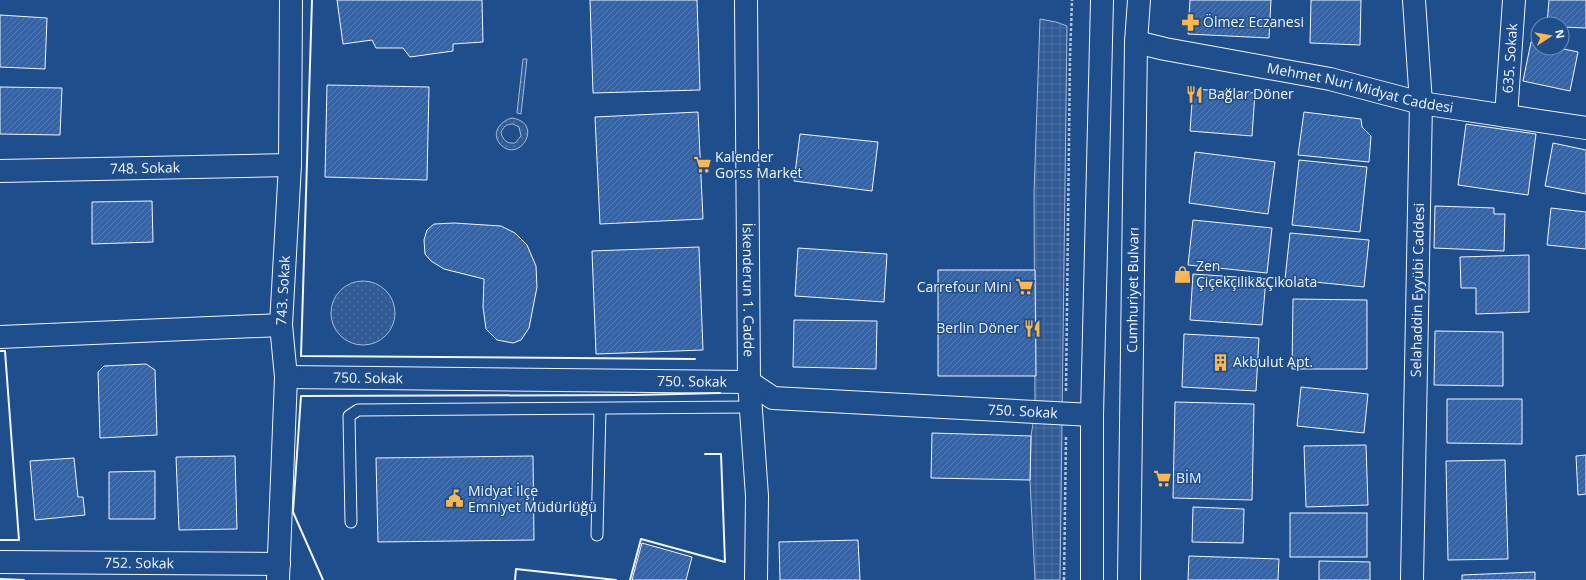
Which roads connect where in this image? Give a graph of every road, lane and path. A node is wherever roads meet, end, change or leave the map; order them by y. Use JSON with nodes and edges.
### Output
{"nodes":[{"id":1,"x":291,"y":0,"type":"edge"},
{"id":2,"x":746,"y":0,"type":"edge"},
{"id":3,"x":1072,"y":0,"type":"edge"},
{"id":4,"x":1102,"y":0,"type":"edge"},
{"id":5,"x":1139,"y":0,"type":"edge"},
{"id":6,"x":1414,"y":0,"type":"edge"},
{"id":7,"x":1514,"y":0,"type":"edge"},
{"id":8,"x":1136,"y":42,"type":"junction"},
{"id":9,"x":1421,"y":103,"type":"junction"},
{"id":10,"x":1506,"y":116,"type":"junction"},
{"id":11,"x":1586,"y":128,"type":"edge"},
{"id":12,"x":290,"y":165,"type":"junction"},
{"id":13,"x":0,"y":171,"type":"edge"},
{"id":14,"x":281,"y":325,"type":"junction"},
{"id":15,"x":0,"y":337,"type":"edge"},
{"id":16,"x":286,"y":377,"type":"junction"},
{"id":17,"x":749,"y":382,"type":"junction"},
{"id":18,"x":751,"y":407,"type":"junction"},
{"id":19,"x":600,"y":409,"type":"junction"},
{"id":20,"x":1066,"y":413,"type":"junction"},
{"id":21,"x":1092,"y":415,"type":"junction"},
{"id":22,"x":352,"y":522,"type":"dead end"},
{"id":23,"x":597,"y":535,"type":"dead end"},
{"id":24,"x":0,"y":562,"type":"edge"},
{"id":25,"x":278,"y":572,"type":"edge"},
{"id":26,"x":756,"y":580,"type":"edge"},
{"id":27,"x":1064,"y":580,"type":"edge"},
{"id":28,"x":1092,"y":580,"type":"edge"},
{"id":29,"x":1129,"y":580,"type":"edge"},
{"id":30,"x":1412,"y":580,"type":"edge"}],
"edges":[{"from":1,"to":12,"type":"street","name":"743. Sokak"},
{"from":2,"to":17,"type":"street","name":"İskenderun 1. Cadde"},
{"from":3,"to":20,"type":"path"},
{"from":4,"to":21,"type":"street"},
{"from":5,"to":8,"type":"street","name":"Cumhuriyet Bulvarı"},
{"from":6,"to":9,"type":"street","name":"Selahaddin Eyyübi Caddesi"},
{"from":7,"to":10,"type":"street","name":"635. Sokak"},
{"from":8,"to":9,"type":"street","name":"Mehmet Nuri Midyat Caddesi"},
{"from":8,"to":29,"type":"street","name":"Cumhuriyet Bulvarı"},
{"from":9,"to":10,"type":"street","name":"Mehmet Nuri Midyat Caddesi"},
{"from":9,"to":30,"type":"street","name":"Selahaddin Eyyübi Caddesi"},
{"from":10,"to":11,"type":"street","name":"Mehmet Nuri Midyat Caddesi"},
{"from":12,"to":13,"type":"street","name":"748. Sokak"},
{"from":12,"to":14,"type":"street","name":"743. Sokak"},
{"from":14,"to":15,"type":"street"},
{"from":14,"to":16,"type":"street","name":"743. Sokak"},
{"from":16,"to":17,"type":"street","name":"750. Sokak"},
{"from":16,"to":25,"type":"street","name":"743. Sokak"},
{"from":17,"to":18,"type":"street","name":"İskenderun 1. Cadde"},
{"from":17,"to":20,"type":"street","name":"750. Sokak"},
{"from":18,"to":19,"type":"lane"},
{"from":18,"to":26,"type":"street","name":"İskenderun 1. Cadde"},
{"from":19,"to":22,"type":"lane"},
{"from":19,"to":23,"type":"lane"},
{"from":20,"to":21,"type":"street","name":"750. Sokak"},
{"from":20,"to":27,"type":"path"},
{"from":21,"to":28,"type":"street"},
{"from":24,"to":25,"type":"street","name":"752. Sokak"}]}
